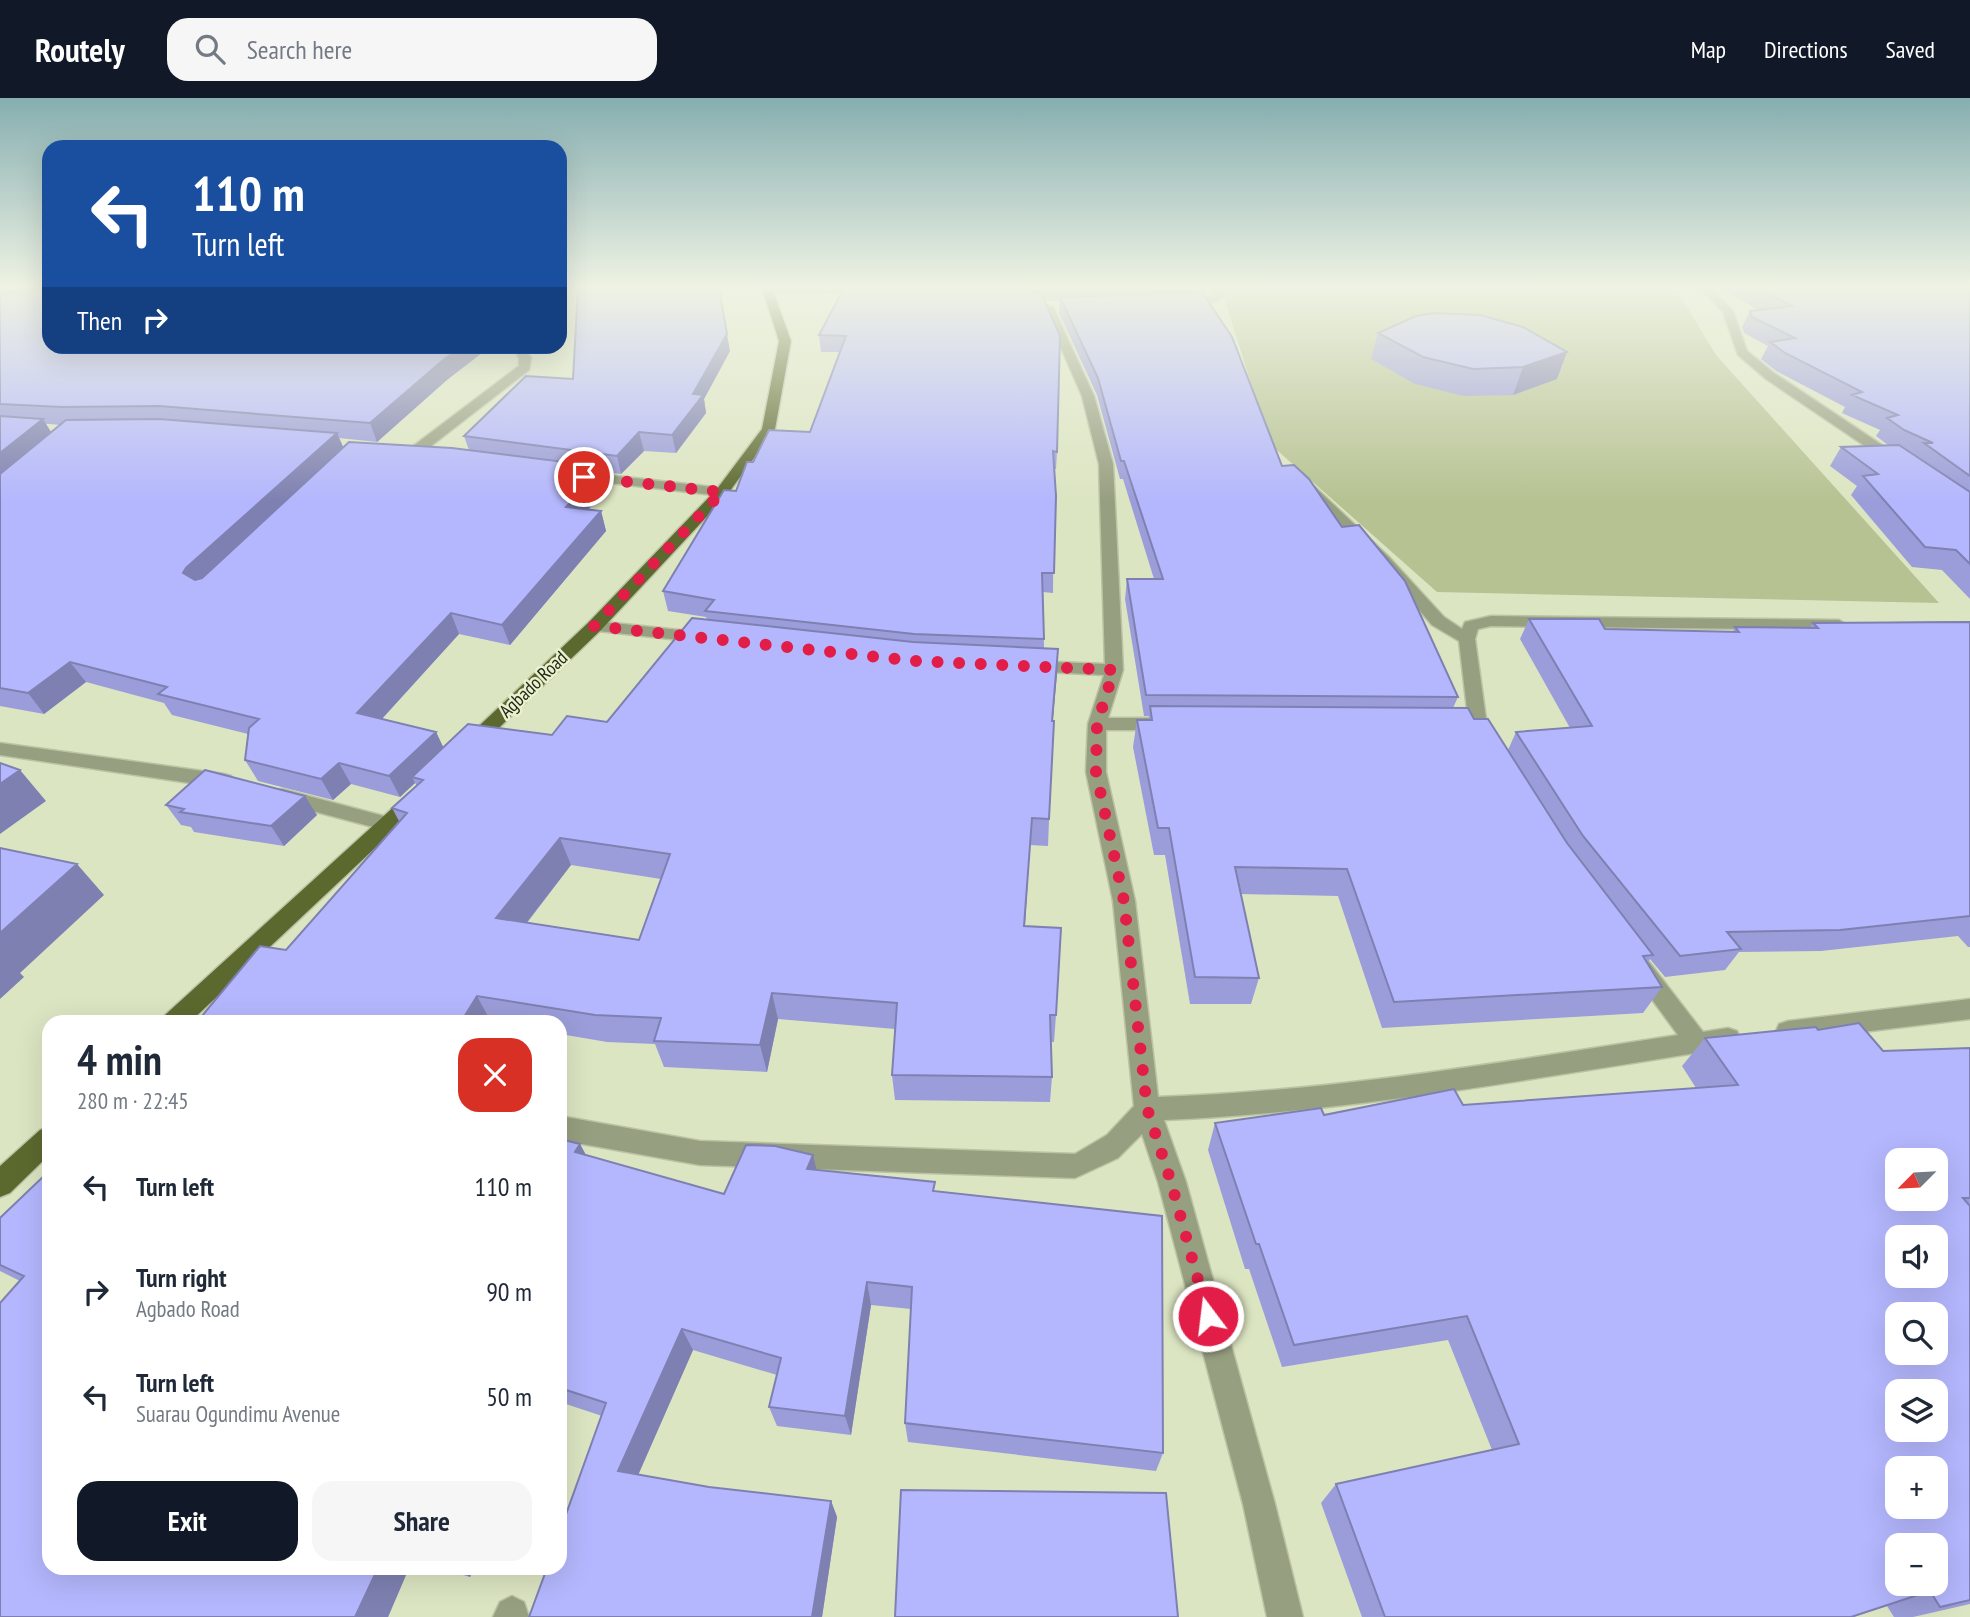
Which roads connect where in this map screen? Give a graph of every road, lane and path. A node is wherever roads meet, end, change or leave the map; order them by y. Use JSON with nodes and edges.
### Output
{"nodes":[{"id":1,"x":525,"y":359,"type":"edge"},
{"id":2,"x":782,"y":359,"type":"edge"},
{"id":3,"x":1074,"y":359,"type":"edge"},
{"id":4,"x":1749,"y":359,"type":"edge"},
{"id":5,"x":439,"y":457,"type":"edge"},
{"id":6,"x":1907,"y":469,"type":"edge"},
{"id":7,"x":570,"y":475,"type":"edge"},
{"id":8,"x":1298,"y":480,"type":"edge"},
{"id":9,"x":722,"y":492,"type":"junction"},
{"id":10,"x":594,"y":626,"type":"junction"},
{"id":11,"x":1861,"y":626,"type":"edge"},
{"id":12,"x":1467,"y":639,"type":"junction"},
{"id":13,"x":728,"y":640,"type":"edge"},
{"id":14,"x":1008,"y":665,"type":"edge"},
{"id":15,"x":1114,"y":670,"type":"junction"},
{"id":16,"x":1097,"y":724,"type":"junction"},
{"id":17,"x":1179,"y":724,"type":"edge"},
{"id":18,"x":0,"y":749,"type":"edge"},
{"id":19,"x":457,"y":758,"type":"edge"},
{"id":20,"x":1499,"y":761,"type":"edge"},
{"id":21,"x":428,"y":786,"type":"edge"},
{"id":22,"x":388,"y":824,"type":"junction"},
{"id":23,"x":1630,"y":953,"type":"edge"},
{"id":24,"x":1970,"y":1009,"type":"edge"},
{"id":25,"x":182,"y":1015,"type":"edge"},
{"id":26,"x":1697,"y":1042,"type":"junction"},
{"id":27,"x":1147,"y":1108,"type":"junction"},
{"id":28,"x":567,"y":1129,"type":"edge"},
{"id":29,"x":42,"y":1145,"type":"edge"},
{"id":30,"x":0,"y":1184,"type":"edge"},
{"id":31,"x":1285,"y":1617,"type":"edge"}],
"edges":[{"from":1,"to":5,"type":"street"},
{"from":2,"to":9,"type":"main road","name":"Agbado Road"},
{"from":3,"to":15,"type":"street"},
{"from":4,"to":6,"type":"street"},
{"from":7,"to":9,"type":"street"},
{"from":8,"to":12,"type":"street"},
{"from":9,"to":10,"type":"main road","name":"Agbado Road"},
{"from":10,"to":13,"type":"street"},
{"from":10,"to":19,"type":"main road","name":"Agbado Road"},
{"from":11,"to":12,"type":"street"},
{"from":12,"to":20,"type":"street"},
{"from":14,"to":15,"type":"street"},
{"from":15,"to":16,"type":"street"},
{"from":16,"to":17,"type":"street"},
{"from":16,"to":27,"type":"street"},
{"from":18,"to":22,"type":"street"},
{"from":21,"to":22,"type":"main road"},
{"from":22,"to":25,"type":"main road"},
{"from":23,"to":26,"type":"street"},
{"from":24,"to":26,"type":"street"},
{"from":26,"to":27,"type":"street"},
{"from":27,"to":28,"type":"street"},
{"from":27,"to":31,"type":"street"},
{"from":29,"to":30,"type":"main road"}]}
